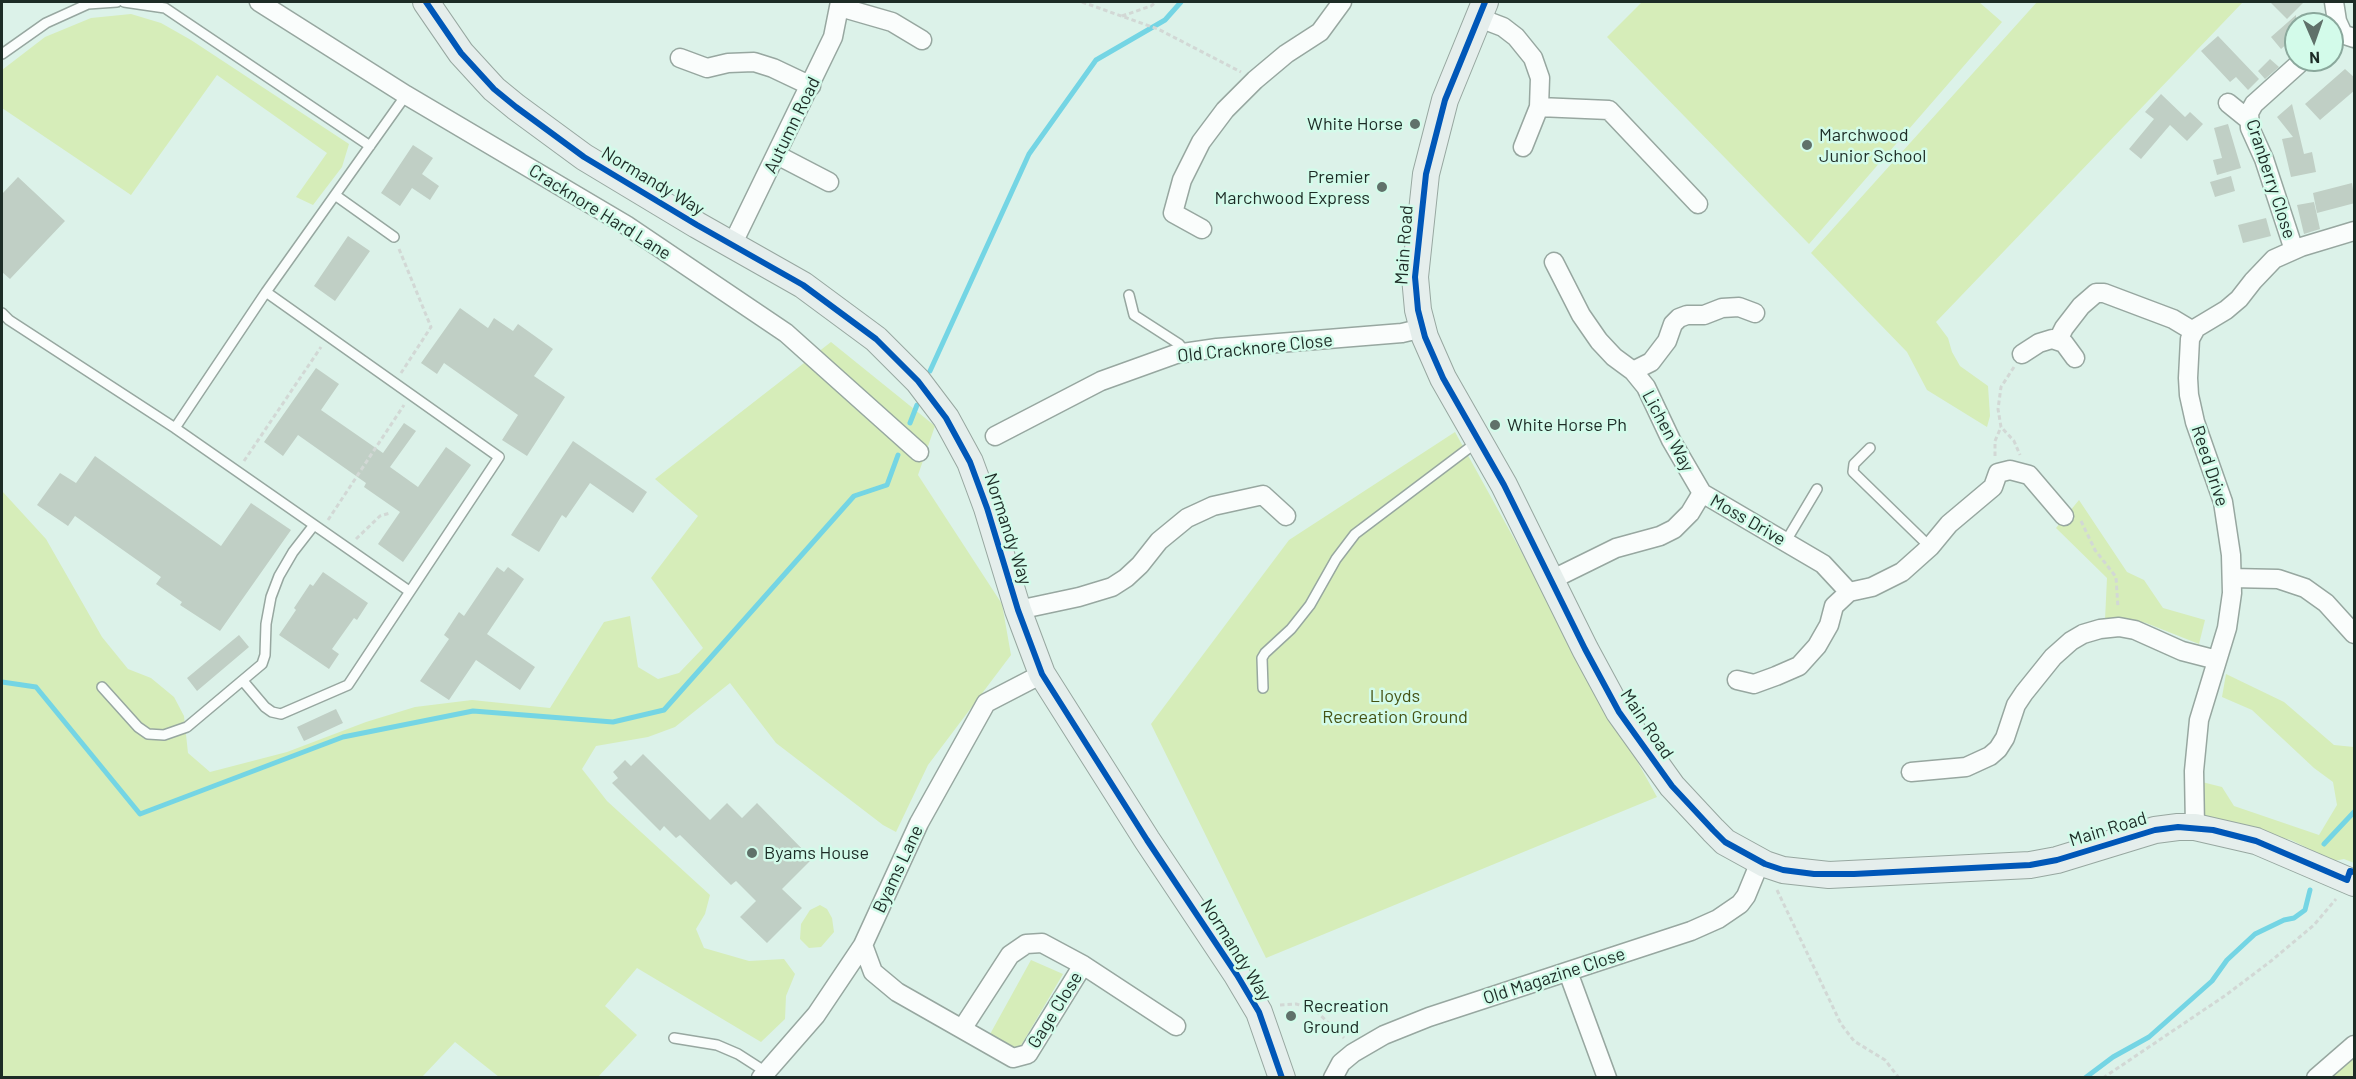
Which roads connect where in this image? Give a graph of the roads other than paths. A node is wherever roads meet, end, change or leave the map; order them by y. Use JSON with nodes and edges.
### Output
{"nodes":[{"id":1,"x":117,"y":2,"type":"edge"},
{"id":2,"x":124,"y":2,"type":"edge"},
{"id":3,"x":259,"y":2,"type":"edge"},
{"id":4,"x":426,"y":2,"type":"edge"},
{"id":5,"x":1342,"y":2,"type":"edge"},
{"id":6,"x":840,"y":4,"type":"edge"},
{"id":7,"x":1481,"y":9,"type":"edge"},
{"id":8,"x":922,"y":40,"type":"dead end"},
{"id":9,"x":2,"y":54,"type":"edge"},
{"id":10,"x":680,"y":58,"type":"dead end"},
{"id":11,"x":2290,"y":72,"type":"edge"},
{"id":12,"x":811,"y":86,"type":"junction"},
{"id":13,"x":406,"y":96,"type":"junction"},
{"id":14,"x":2228,"y":103,"type":"dead end"},
{"id":15,"x":1539,"y":107,"type":"junction"},
{"id":16,"x":2248,"y":120,"type":"junction"},
{"id":17,"x":370,"y":146,"type":"junction"},
{"id":18,"x":1523,"y":147,"type":"dead end"},
{"id":19,"x":777,"y":155,"type":"junction"},
{"id":20,"x":829,"y":182,"type":"dead end"},
{"id":21,"x":335,"y":195,"type":"junction"},
{"id":22,"x":1698,"y":204,"type":"dead end"},
{"id":23,"x":1202,"y":229,"type":"dead end"},
{"id":24,"x":2355,"y":231,"type":"edge"},
{"id":25,"x":394,"y":237,"type":"road end"},
{"id":26,"x":732,"y":245,"type":"junction"},
{"id":27,"x":2294,"y":250,"type":"junction"},
{"id":28,"x":1554,"y":262,"type":"dead end"},
{"id":29,"x":266,"y":292,"type":"junction"},
{"id":30,"x":1129,"y":295,"type":"dead end"},
{"id":31,"x":2,"y":313,"type":"edge"},
{"id":32,"x":1755,"y":313,"type":"dead end"},
{"id":33,"x":1423,"y":328,"type":"junction"},
{"id":34,"x":2193,"y":331,"type":"junction"},
{"id":35,"x":2058,"y":340,"type":"junction"},
{"id":36,"x":1186,"y":353,"type":"junction"},
{"id":37,"x":2022,"y":354,"type":"road end"},
{"id":38,"x":2075,"y":358,"type":"dead end"},
{"id":39,"x":1633,"y":371,"type":"junction"},
{"id":40,"x":175,"y":428,"type":"junction"},
{"id":41,"x":995,"y":436,"type":"dead end"},
{"id":42,"x":1479,"y":440,"type":"junction"},
{"id":43,"x":1870,"y":448,"type":"dead end"},
{"id":44,"x":919,"y":452,"type":"dead end"},
{"id":45,"x":1817,"y":489,"type":"dead end"},
{"id":46,"x":1702,"y":493,"type":"junction"},
{"id":47,"x":1286,"y":516,"type":"dead end"},
{"id":48,"x":2064,"y":516,"type":"road end"},
{"id":49,"x":318,"y":528,"type":"junction"},
{"id":50,"x":1786,"y":541,"type":"junction"},
{"id":51,"x":1930,"y":547,"type":"junction"},
{"id":52,"x":2232,"y":579,"type":"junction"},
{"id":53,"x":1551,"y":580,"type":"junction"},
{"id":54,"x":409,"y":591,"type":"junction"},
{"id":55,"x":1849,"y":592,"type":"junction"},
{"id":56,"x":1018,"y":610,"type":"junction"},
{"id":57,"x":2355,"y":634,"type":"edge"},
{"id":58,"x":2217,"y":660,"type":"junction"},
{"id":59,"x":1042,"y":675,"type":"junction"},
{"id":60,"x":1737,"y":680,"type":"dead end"},
{"id":61,"x":243,"y":681,"type":"junction"},
{"id":62,"x":102,"y":687,"type":"dead end"},
{"id":63,"x":1263,"y":688,"type":"dead end"},
{"id":64,"x":1911,"y":772,"type":"dead end"},
{"id":65,"x":2195,"y":827,"type":"junction"},
{"id":66,"x":1763,"y":863,"type":"junction"},
{"id":67,"x":2351,"y":881,"type":"edge"},
{"id":68,"x":863,"y":945,"type":"junction"},
{"id":69,"x":1083,"y":965,"type":"junction"},
{"id":70,"x":1568,"y":972,"type":"junction"},
{"id":71,"x":1176,"y":1026,"type":"dead end"},
{"id":72,"x":962,"y":1029,"type":"junction"},
{"id":73,"x":675,"y":1038,"type":"dead end"},
{"id":74,"x":2355,"y":1045,"type":"edge"},
{"id":75,"x":763,"y":1075,"type":"edge"},
{"id":76,"x":1282,"y":1077,"type":"edge"},
{"id":77,"x":1333,"y":1077,"type":"edge"},
{"id":78,"x":1607,"y":1077,"type":"edge"},
{"id":79,"x":2316,"y":1077,"type":"edge"}],
"edges":[{"from":1,"to":9,"type":"lane"},
{"from":2,"to":17,"type":"lane"},
{"from":3,"to":13,"type":"street","name":"Cracknore Hard Lane"},
{"from":4,"to":26,"type":"street","name":"Normandy Way"},
{"from":5,"to":23,"type":"street"},
{"from":6,"to":8,"type":"street"},
{"from":6,"to":12,"type":"street","name":"Autumn Road"},
{"from":7,"to":15,"type":"street"},
{"from":7,"to":33,"type":"street","name":"Main Road"},
{"from":10,"to":12,"type":"street"},
{"from":11,"to":16,"type":"street","name":"Cranberry Close"},
{"from":12,"to":19,"type":"street","name":"Autumn Road"},
{"from":13,"to":17,"type":"lane"},
{"from":13,"to":44,"type":"street","name":"Cracknore Hard Lane"},
{"from":14,"to":16,"type":"street"},
{"from":15,"to":18,"type":"street"},
{"from":15,"to":22,"type":"street"},
{"from":16,"to":27,"type":"street","name":"Cranberry Close"},
{"from":17,"to":21,"type":"lane"},
{"from":19,"to":20,"type":"street"},
{"from":19,"to":26,"type":"street","name":"Autumn Road"},
{"from":21,"to":25,"type":"lane"},
{"from":21,"to":29,"type":"lane"},
{"from":24,"to":27,"type":"street"},
{"from":26,"to":56,"type":"street","name":"Normandy Way"},
{"from":27,"to":34,"type":"street"},
{"from":28,"to":39,"type":"street","name":"Lichen Way"},
{"from":29,"to":40,"type":"lane"},
{"from":29,"to":54,"type":"lane"},
{"from":30,"to":36,"type":"lane"},
{"from":31,"to":40,"type":"lane"},
{"from":32,"to":39,"type":"street"},
{"from":33,"to":36,"type":"street","name":"Old Cracknore Close"},
{"from":33,"to":42,"type":"street","name":"Main Road"},
{"from":34,"to":35,"type":"street"},
{"from":34,"to":52,"type":"street","name":"Reed Drive"},
{"from":35,"to":37,"type":"street"},
{"from":35,"to":38,"type":"street"},
{"from":36,"to":41,"type":"street","name":"Old Cracknore Close"},
{"from":39,"to":46,"type":"street","name":"Lichen Way"},
{"from":40,"to":49,"type":"lane"},
{"from":42,"to":53,"type":"street","name":"Main Road"},
{"from":42,"to":63,"type":"lane"},
{"from":43,"to":51,"type":"lane"},
{"from":45,"to":50,"type":"lane"},
{"from":46,"to":50,"type":"street","name":"Moss Drive"},
{"from":46,"to":53,"type":"street","name":"Moss Drive"},
{"from":47,"to":56,"type":"street"},
{"from":48,"to":51,"type":"street"},
{"from":49,"to":54,"type":"lane"},
{"from":49,"to":61,"type":"lane"},
{"from":50,"to":55,"type":"street","name":"Moss Drive"},
{"from":51,"to":55,"type":"street"},
{"from":52,"to":57,"type":"street"},
{"from":52,"to":58,"type":"street","name":"Reed Drive"},
{"from":53,"to":66,"type":"street","name":"Main Road"},
{"from":54,"to":61,"type":"lane"},
{"from":55,"to":60,"type":"street"},
{"from":56,"to":59,"type":"street","name":"Normandy Way"},
{"from":58,"to":64,"type":"street"},
{"from":58,"to":65,"type":"street","name":"Reed Drive"},
{"from":59,"to":68,"type":"street","name":"Byams Lane"},
{"from":59,"to":76,"type":"street","name":"Normandy Way"},
{"from":61,"to":62,"type":"lane"},
{"from":65,"to":66,"type":"street","name":"Main Road"},
{"from":65,"to":67,"type":"street","name":"Main Road"},
{"from":66,"to":70,"type":"street","name":"Old Magazine Close"},
{"from":68,"to":72,"type":"street","name":"Gage Close"},
{"from":68,"to":75,"type":"street","name":"Byams Lane"},
{"from":69,"to":71,"type":"street","name":"Gage Close"},
{"from":69,"to":72,"type":"street","name":"Gage Close"},
{"from":69,"to":72,"type":"street","name":"Gage Close"},
{"from":70,"to":77,"type":"street","name":"Old Magazine Close"},
{"from":70,"to":78,"type":"street"},
{"from":73,"to":75,"type":"lane"},
{"from":74,"to":79,"type":"street"}]}
